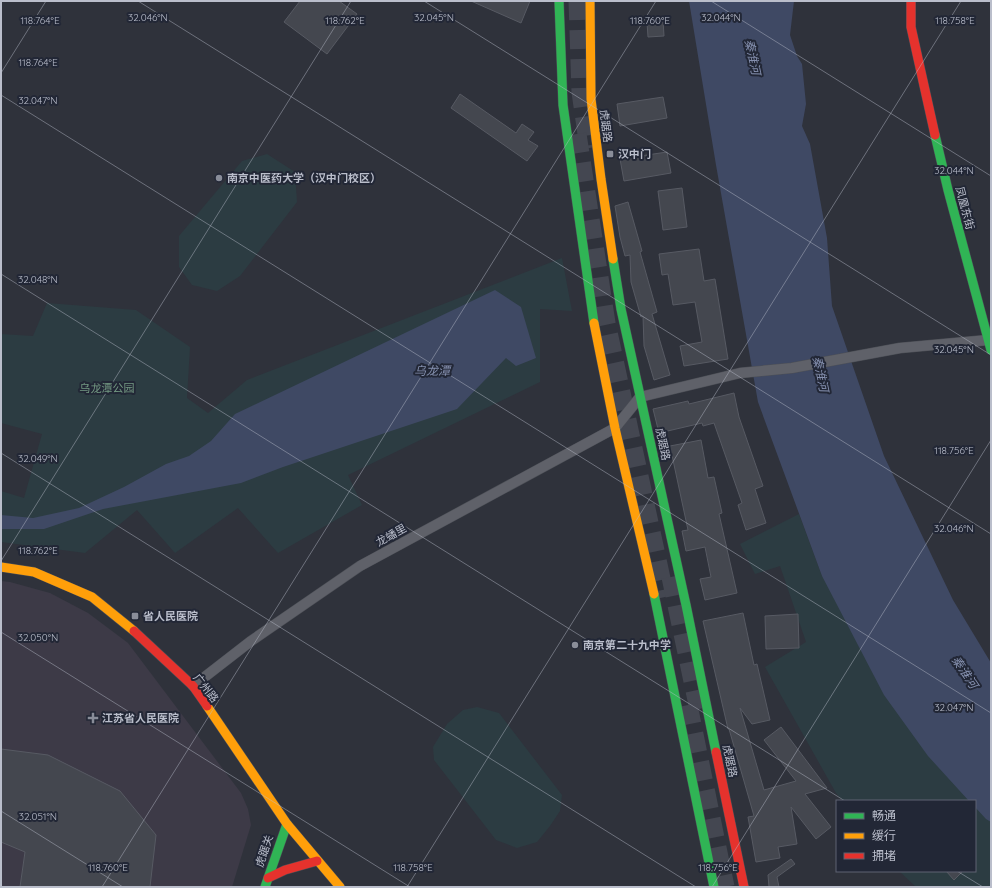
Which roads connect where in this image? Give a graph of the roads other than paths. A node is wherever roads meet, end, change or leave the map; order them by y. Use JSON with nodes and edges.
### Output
{"nodes":[{"id":1,"x":560,"y":1,"type":"edge"},
{"id":2,"x":590,"y":1,"type":"edge"},
{"id":3,"x":910,"y":1,"type":"edge"},
{"id":4,"x":989,"y":345,"type":"edge"},
{"id":5,"x":640,"y":397,"type":"junction"},
{"id":6,"x":615,"y":428,"type":"junction"},
{"id":7,"x":1,"y":567,"type":"edge"},
{"id":8,"x":192,"y":686,"type":"junction"},
{"id":9,"x":287,"y":824,"type":"junction"},
{"id":10,"x":317,"y":861,"type":"junction"},
{"id":11,"x":268,"y":878,"type":"junction"},
{"id":12,"x":265,"y":887,"type":"edge"},
{"id":13,"x":340,"y":887,"type":"edge"},
{"id":14,"x":714,"y":887,"type":"edge"},
{"id":15,"x":744,"y":887,"type":"edge"}],
"edges":[{"from":1,"to":6,"type":"main road"},
{"from":2,"to":5,"type":"main road","name":"虎踞路"},
{"from":3,"to":4,"type":"main road","name":"凤凰东街"},
{"from":4,"to":5,"type":"street"},
{"from":5,"to":6,"type":"street"},
{"from":5,"to":15,"type":"main road","name":"虎踞路"},
{"from":6,"to":8,"type":"street","name":"龙蟠里"},
{"from":6,"to":14,"type":"main road"},
{"from":7,"to":8,"type":"main road","name":"广州路"},
{"from":8,"to":9,"type":"main road","name":"广州路"},
{"from":9,"to":10,"type":"main road","name":"广州路"},
{"from":9,"to":11,"type":"main road","name":"虎踞关"},
{"from":10,"to":11,"type":"main road"},
{"from":10,"to":13,"type":"main road","name":"广州路"},
{"from":11,"to":12,"type":"main road","name":"虎踞关"}]}
